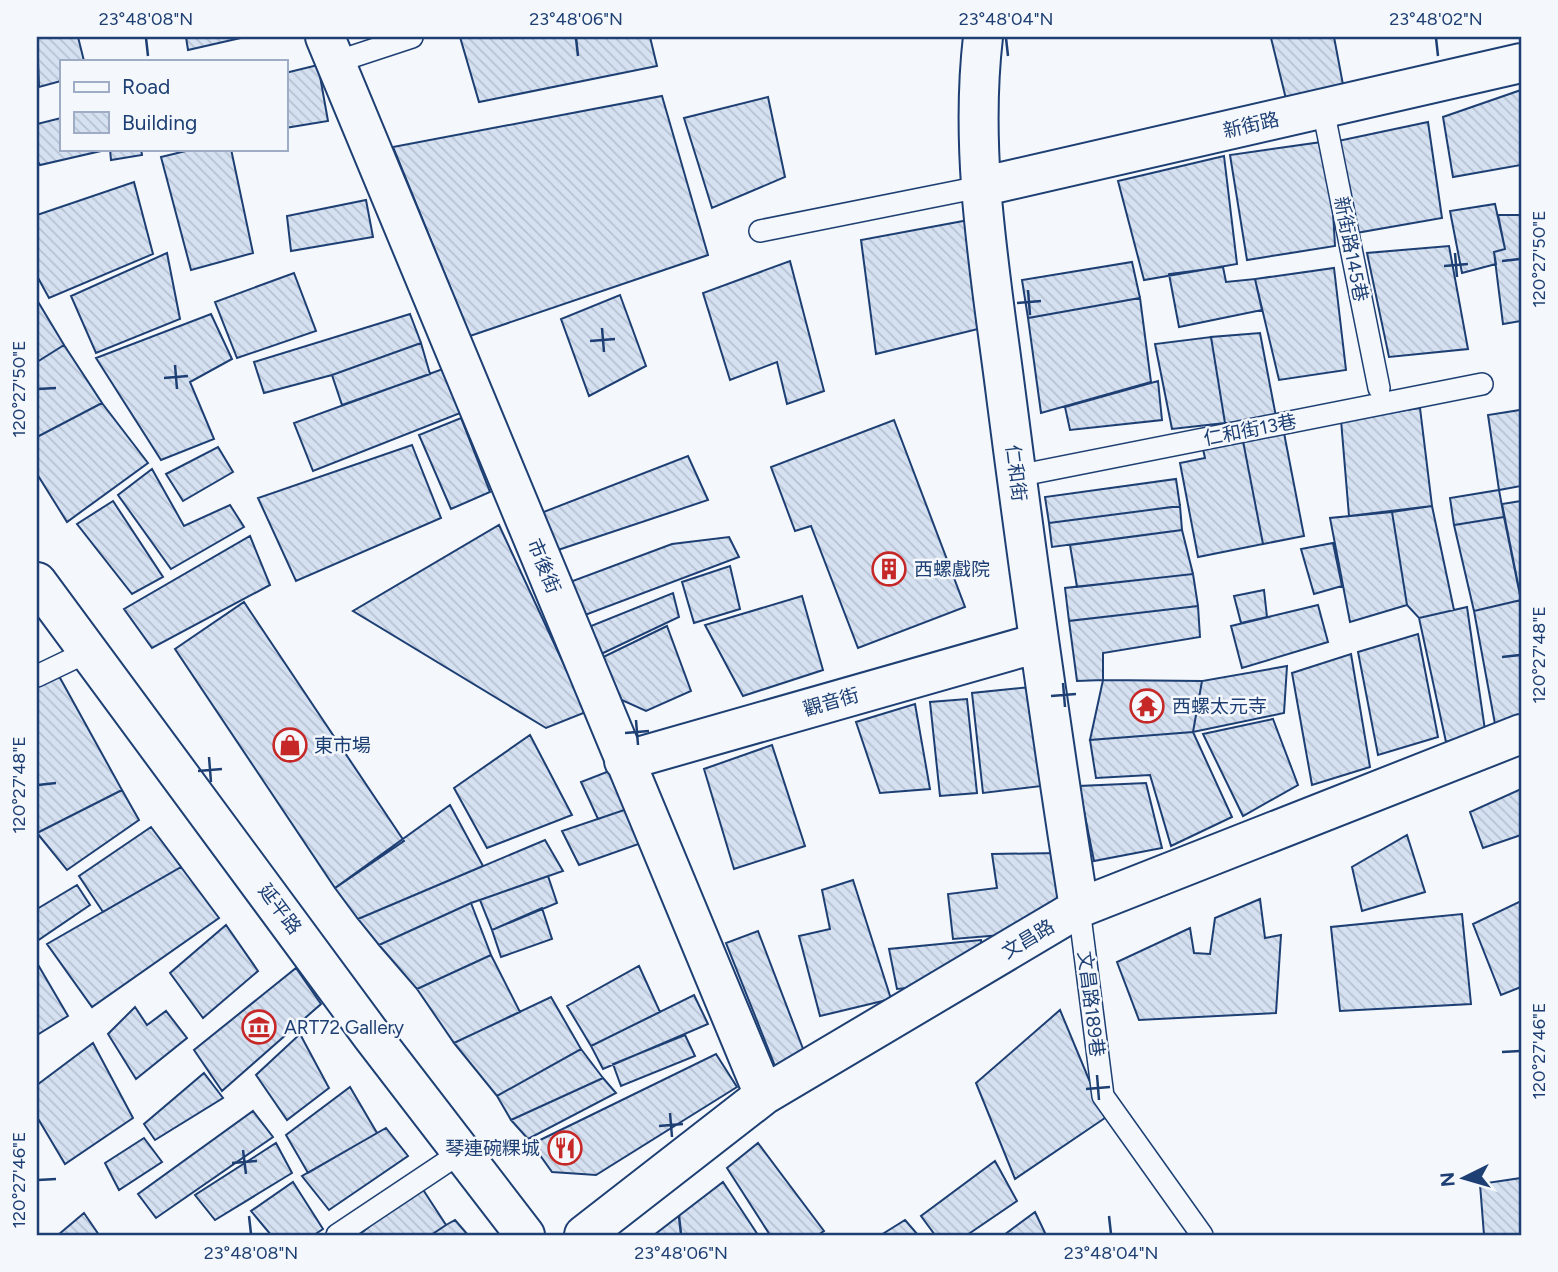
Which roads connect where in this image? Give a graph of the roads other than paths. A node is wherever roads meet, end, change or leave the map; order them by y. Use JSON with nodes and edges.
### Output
{"nodes":[{"id":1,"x":412,"y":37,"type":"edge"},
{"id":2,"x":983,"y":37,"type":"edge"},
{"id":3,"x":330,"y":50,"type":"edge"},
{"id":4,"x":1521,"y":63,"type":"edge"},
{"id":5,"x":1323,"y":108,"type":"junction"},
{"id":6,"x":980,"y":187,"type":"junction"},
{"id":7,"x":760,"y":231,"type":"dead end"},
{"id":8,"x":1482,"y":384,"type":"dead end"},
{"id":9,"x":1379,"y":388,"type":"dead end"},
{"id":10,"x":1017,"y":476,"type":"junction"},
{"id":11,"x":37,"y":582,"type":"edge"},
{"id":12,"x":1038,"y":643,"type":"junction"},
{"id":13,"x":87,"y":652,"type":"junction"},
{"id":14,"x":37,"y":676,"type":"edge"},
{"id":15,"x":1521,"y":734,"type":"edge"},
{"id":16,"x":624,"y":761,"type":"junction"},
{"id":17,"x":1079,"y":908,"type":"junction"},
{"id":18,"x":764,"y":1095,"type":"junction"},
{"id":19,"x":460,"y":1153,"type":"junction"},
{"id":20,"x":337,"y":1235,"type":"edge"},
{"id":21,"x":525,"y":1235,"type":"edge"},
{"id":22,"x":584,"y":1235,"type":"edge"},
{"id":23,"x":1202,"y":1235,"type":"edge"}],
"edges":[{"from":1,"to":3,"type":"lane"},
{"from":2,"to":6,"type":"street","name":"仁和街"},
{"from":3,"to":16,"type":"street","name":"市後街"},
{"from":4,"to":5,"type":"street","name":"新街路"},
{"from":5,"to":6,"type":"street","name":"新街路"},
{"from":5,"to":9,"type":"lane","name":"新街路145巷"},
{"from":6,"to":7,"type":"lane"},
{"from":6,"to":10,"type":"street","name":"仁和街"},
{"from":8,"to":10,"type":"lane","name":"仁和街13巷"},
{"from":10,"to":12,"type":"street","name":"仁和街"},
{"from":11,"to":13,"type":"street","name":"延平路"},
{"from":12,"to":16,"type":"street","name":"觀音街"},
{"from":12,"to":17,"type":"street","name":"仁和街"},
{"from":13,"to":14,"type":"lane"},
{"from":13,"to":19,"type":"street","name":"延平路"},
{"from":15,"to":17,"type":"street","name":"文昌路"},
{"from":16,"to":18,"type":"street","name":"市後街"},
{"from":17,"to":18,"type":"street","name":"文昌路"},
{"from":17,"to":23,"type":"lane","name":"文昌路189巷"},
{"from":18,"to":22,"type":"street","name":"文昌路"},
{"from":19,"to":20,"type":"lane"},
{"from":19,"to":21,"type":"street","name":"延平路"}]}
